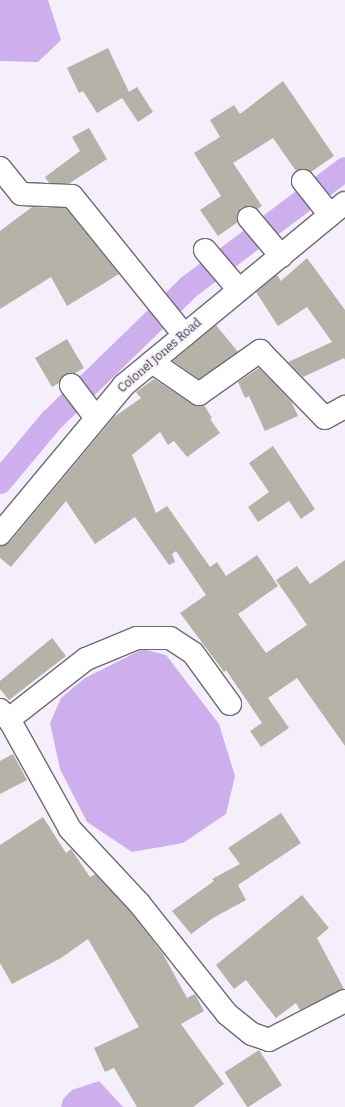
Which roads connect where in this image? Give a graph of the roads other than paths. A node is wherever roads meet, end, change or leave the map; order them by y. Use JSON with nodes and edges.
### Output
{"nodes":[{"id":1,"x":0,"y":168,"type":"edge"},
{"id":2,"x":303,"y":181,"type":"dead end"},
{"id":3,"x":334,"y":210,"type":"edge"},
{"id":4,"x":250,"y":218,"type":"dead end"},
{"id":5,"x":205,"y":250,"type":"dead end"},
{"id":6,"x":277,"y":253,"type":"junction"},
{"id":7,"x":234,"y":286,"type":"junction"},
{"id":8,"x":181,"y":331,"type":"junction"},
{"id":9,"x":152,"y":362,"type":"junction"},
{"id":10,"x":70,"y":385,"type":"dead end"},
{"id":11,"x":345,"y":407,"type":"edge"},
{"id":12,"x":96,"y":418,"type":"junction"},
{"id":13,"x":0,"y":534,"type":"edge"},
{"id":14,"x":230,"y":704,"type":"dead end"},
{"id":15,"x":5,"y":716,"type":"edge"},
{"id":16,"x":345,"y":1001,"type":"edge"}],
"edges":[{"from":1,"to":8,"type":"street"},
{"from":2,"to":3,"type":"street"},
{"from":3,"to":6,"type":"street","name":"Colonel Jones Road"},
{"from":4,"to":6,"type":"street"},
{"from":5,"to":7,"type":"street"},
{"from":6,"to":7,"type":"street","name":"Colonel Jones Road"},
{"from":7,"to":8,"type":"street","name":"Colonel Jones Road"},
{"from":8,"to":9,"type":"street","name":"Colonel Jones Road"},
{"from":9,"to":11,"type":"street"},
{"from":9,"to":12,"type":"street","name":"Colonel Jones Road"},
{"from":10,"to":12,"type":"street"},
{"from":12,"to":13,"type":"street","name":"Colonel Jones Road"},
{"from":14,"to":15,"type":"street"},
{"from":15,"to":16,"type":"street"}]}
